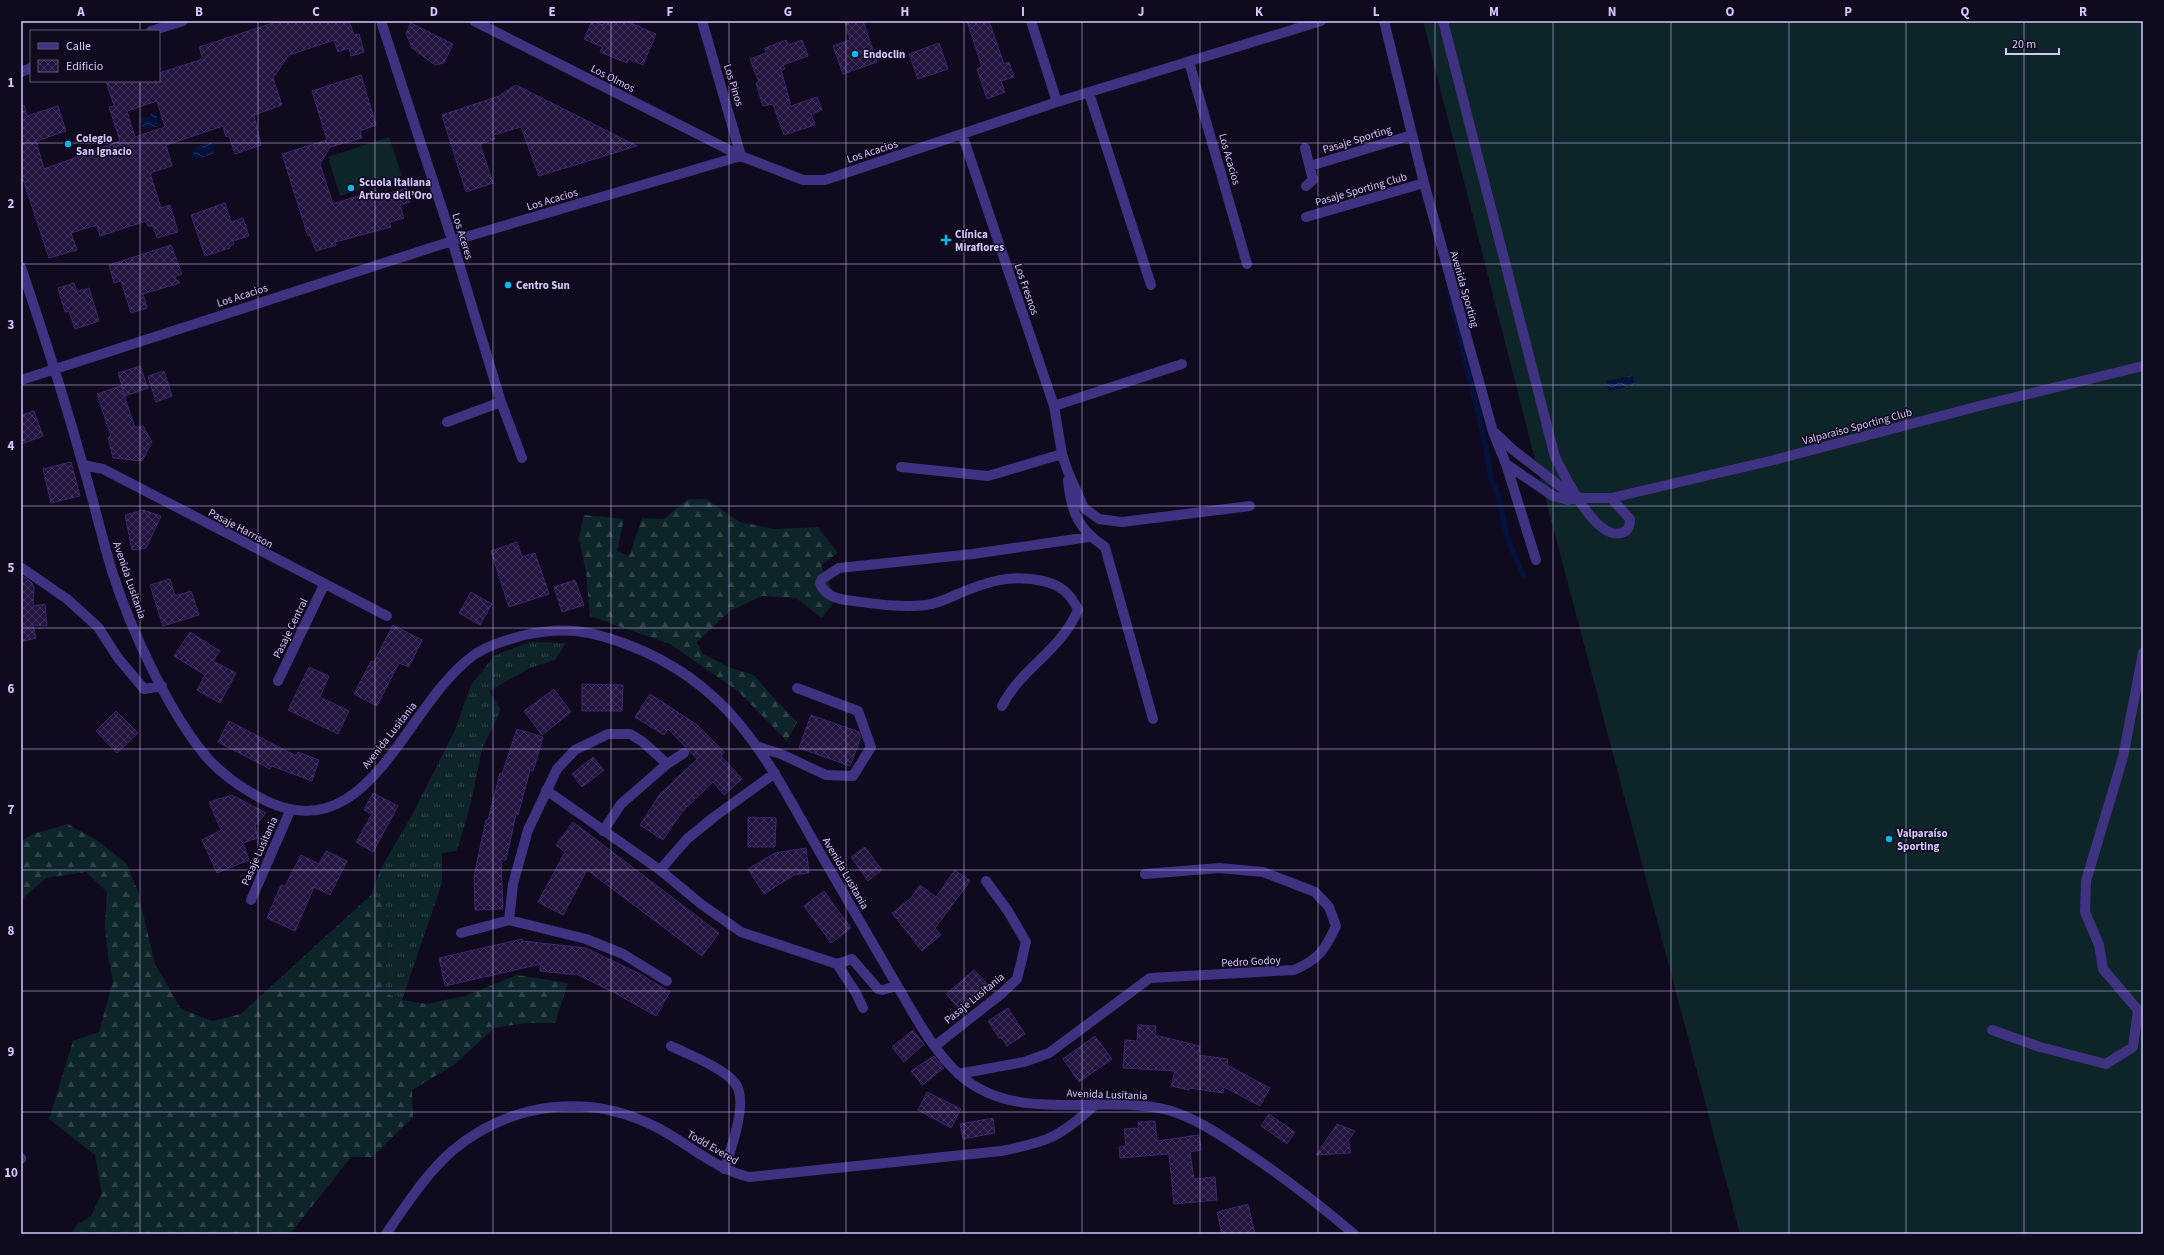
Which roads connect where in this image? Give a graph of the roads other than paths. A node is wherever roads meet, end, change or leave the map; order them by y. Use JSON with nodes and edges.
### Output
{"nodes":[{"id":1,"x":183,"y":21,"type":"edge"},
{"id":2,"x":381,"y":21,"type":"edge"},
{"id":3,"x":474,"y":21,"type":"edge"},
{"id":4,"x":702,"y":21,"type":"edge"},
{"id":5,"x":1031,"y":21,"type":"edge"},
{"id":6,"x":1321,"y":21,"type":"edge"},
{"id":7,"x":1384,"y":21,"type":"edge"},
{"id":8,"x":1443,"y":21,"type":"edge"},
{"id":9,"x":154,"y":30,"type":"edge"},
{"id":10,"x":1189,"y":62,"type":"junction"},
{"id":11,"x":1089,"y":93,"type":"junction"},
{"id":12,"x":1057,"y":102,"type":"junction"},
{"id":13,"x":962,"y":134,"type":"junction"},
{"id":14,"x":1412,"y":135,"type":"junction"},
{"id":15,"x":1305,"y":148,"type":"dead end"},
{"id":16,"x":741,"y":156,"type":"junction"},
{"id":17,"x":1310,"y":166,"type":"junction"},
{"id":18,"x":1424,"y":184,"type":"junction"},
{"id":19,"x":1306,"y":186,"type":"dead end"},
{"id":20,"x":1306,"y":217,"type":"dead end"},
{"id":21,"x":452,"y":241,"type":"junction"},
{"id":22,"x":1248,"y":264,"type":"dead end"},
{"id":23,"x":21,"y":267,"type":"edge"},
{"id":24,"x":1151,"y":285,"type":"dead end"},
{"id":25,"x":1182,"y":364,"type":"dead end"},
{"id":26,"x":2143,"y":366,"type":"edge"},
{"id":27,"x":55,"y":369,"type":"junction"},
{"id":28,"x":21,"y":380,"type":"edge"},
{"id":29,"x":501,"y":402,"type":"junction"},
{"id":30,"x":1054,"y":406,"type":"junction"},
{"id":31,"x":447,"y":422,"type":"dead end"},
{"id":32,"x":1492,"y":432,"type":"junction"},
{"id":33,"x":1062,"y":454,"type":"junction"},
{"id":34,"x":522,"y":458,"type":"dead end"},
{"id":35,"x":1506,"y":464,"type":"junction"},
{"id":36,"x":83,"y":465,"type":"junction"},
{"id":37,"x":901,"y":467,"type":"dead end"},
{"id":38,"x":1068,"y":472,"type":"junction"},
{"id":39,"x":1576,"y":498,"type":"junction"},
{"id":40,"x":1611,"y":498,"type":"junction"},
{"id":41,"x":1250,"y":506,"type":"dead end"},
{"id":42,"x":1089,"y":537,"type":"junction"},
{"id":43,"x":1536,"y":560,"type":"dead end"},
{"id":44,"x":22,"y":568,"type":"dead end"},
{"id":45,"x":324,"y":585,"type":"junction"},
{"id":46,"x":387,"y":616,"type":"dead end"},
{"id":47,"x":2143,"y":654,"type":"edge"},
{"id":48,"x":278,"y":681,"type":"dead end"},
{"id":49,"x":162,"y":686,"type":"junction"},
{"id":50,"x":798,"y":688,"type":"dead end"},
{"id":51,"x":1002,"y":706,"type":"dead end"},
{"id":52,"x":1153,"y":719,"type":"dead end"},
{"id":53,"x":756,"y":746,"type":"junction"},
{"id":54,"x":684,"y":753,"type":"dead end"},
{"id":55,"x":667,"y":764,"type":"junction"},
{"id":56,"x":775,"y":773,"type":"junction"},
{"id":57,"x":546,"y":790,"type":"junction"},
{"id":58,"x":290,"y":811,"type":"junction"},
{"id":59,"x":603,"y":831,"type":"junction"},
{"id":60,"x":660,"y":870,"type":"junction"},
{"id":61,"x":1145,"y":874,"type":"dead end"},
{"id":62,"x":986,"y":881,"type":"dead end"},
{"id":63,"x":250,"y":900,"type":"dead end"},
{"id":64,"x":509,"y":920,"type":"junction"},
{"id":65,"x":461,"y":933,"type":"dead end"},
{"id":66,"x":837,"y":964,"type":"junction"},
{"id":67,"x":668,"y":981,"type":"dead end"},
{"id":68,"x":897,"y":986,"type":"junction"},
{"id":69,"x":863,"y":1008,"type":"dead end"},
{"id":70,"x":1992,"y":1030,"type":"dead end"},
{"id":71,"x":671,"y":1046,"type":"dead end"},
{"id":72,"x":935,"y":1046,"type":"junction"},
{"id":73,"x":958,"y":1074,"type":"junction"},
{"id":74,"x":1096,"y":1104,"type":"junction"},
{"id":75,"x":724,"y":1169,"type":"junction"},
{"id":76,"x":386,"y":1234,"type":"edge"},
{"id":77,"x":1354,"y":1234,"type":"edge"}],
"edges":[{"from":1,"to":9,"type":"street"},
{"from":2,"to":21,"type":"street","name":"Los Aceres"},
{"from":3,"to":16,"type":"street","name":"Los Olmos"},
{"from":4,"to":16,"type":"street","name":"Los Pinos"},
{"from":5,"to":12,"type":"street"},
{"from":6,"to":10,"type":"street","name":"Los Acacios"},
{"from":7,"to":14,"type":"street","name":"Avenida Sporting"},
{"from":8,"to":39,"type":"street"},
{"from":10,"to":11,"type":"street","name":"Los Acacios"},
{"from":10,"to":22,"type":"street","name":"Los Acacios"},
{"from":11,"to":12,"type":"street","name":"Los Acacios"},
{"from":11,"to":24,"type":"street"},
{"from":12,"to":13,"type":"street","name":"Los Acacios"},
{"from":13,"to":16,"type":"street","name":"Los Acacios"},
{"from":13,"to":30,"type":"street","name":"Los Fresnos"},
{"from":14,"to":17,"type":"street","name":"Pasaje Sporting"},
{"from":14,"to":18,"type":"street","name":"Avenida Sporting"},
{"from":15,"to":17,"type":"street"},
{"from":16,"to":21,"type":"street","name":"Los Acacios"},
{"from":17,"to":19,"type":"street"},
{"from":18,"to":20,"type":"street","name":"Pasaje Sporting Club"},
{"from":18,"to":32,"type":"street","name":"Avenida Sporting"},
{"from":21,"to":27,"type":"street","name":"Los Acacios"},
{"from":21,"to":29,"type":"street","name":"Los Aceres"},
{"from":23,"to":27,"type":"street","name":"Avenida Lusitania"},
{"from":25,"to":30,"type":"street"},
{"from":26,"to":40,"type":"street","name":"Valparaíso Sporting Club"},
{"from":27,"to":28,"type":"street","name":"Los Acacios"},
{"from":27,"to":36,"type":"street","name":"Avenida Lusitania"},
{"from":29,"to":31,"type":"street"},
{"from":29,"to":34,"type":"street","name":"Los Aceres"},
{"from":30,"to":33,"type":"street","name":"Los Fresnos"},
{"from":32,"to":35,"type":"street","name":"Avenida Sporting"},
{"from":32,"to":39,"type":"street"},
{"from":33,"to":37,"type":"street"},
{"from":33,"to":38,"type":"street","name":"Los Fresnos"},
{"from":35,"to":39,"type":"street","name":"Valparaíso Sporting Club"},
{"from":35,"to":43,"type":"street","name":"Avenida Sporting"},
{"from":36,"to":45,"type":"street","name":"Pasaje Harrison"},
{"from":36,"to":49,"type":"street","name":"Avenida Lusitania"},
{"from":38,"to":41,"type":"street","name":"Los Fresnos"},
{"from":38,"to":42,"type":"street"},
{"from":39,"to":40,"type":"street","name":"Valparaíso Sporting Club"},
{"from":39,"to":40,"type":"street"},
{"from":42,"to":51,"type":"street"},
{"from":42,"to":52,"type":"street"},
{"from":44,"to":49,"type":"street"},
{"from":45,"to":46,"type":"street","name":"Pasaje Harrison"},
{"from":45,"to":48,"type":"street","name":"Pasaje Central"},
{"from":47,"to":70,"type":"street"},
{"from":49,"to":58,"type":"street","name":"Avenida Lusitania"},
{"from":50,"to":53,"type":"street"},
{"from":53,"to":56,"type":"street","name":"Avenida Lusitania"},
{"from":53,"to":58,"type":"street","name":"Avenida Lusitania"},
{"from":54,"to":55,"type":"street"},
{"from":55,"to":57,"type":"street"},
{"from":55,"to":59,"type":"street"},
{"from":56,"to":60,"type":"street"},
{"from":56,"to":68,"type":"street","name":"Avenida Lusitania"},
{"from":57,"to":59,"type":"street"},
{"from":57,"to":64,"type":"street"},
{"from":58,"to":63,"type":"street","name":"Pasaje Lusitania"},
{"from":59,"to":60,"type":"street"},
{"from":60,"to":66,"type":"street"},
{"from":61,"to":73,"type":"street","name":"Pedro Godoy"},
{"from":62,"to":72,"type":"street","name":"Pasaje Lusitania"},
{"from":64,"to":65,"type":"street"},
{"from":64,"to":67,"type":"street"},
{"from":66,"to":68,"type":"street"},
{"from":66,"to":69,"type":"street"},
{"from":68,"to":72,"type":"street","name":"Avenida Lusitania"},
{"from":71,"to":75,"type":"street"},
{"from":72,"to":73,"type":"street","name":"Avenida Lusitania"},
{"from":73,"to":74,"type":"street","name":"Avenida Lusitania"},
{"from":74,"to":75,"type":"street","name":"Todd Evered"},
{"from":74,"to":77,"type":"street","name":"Avenida Lusitania"},
{"from":75,"to":76,"type":"street","name":"Todd Evered"}]}
